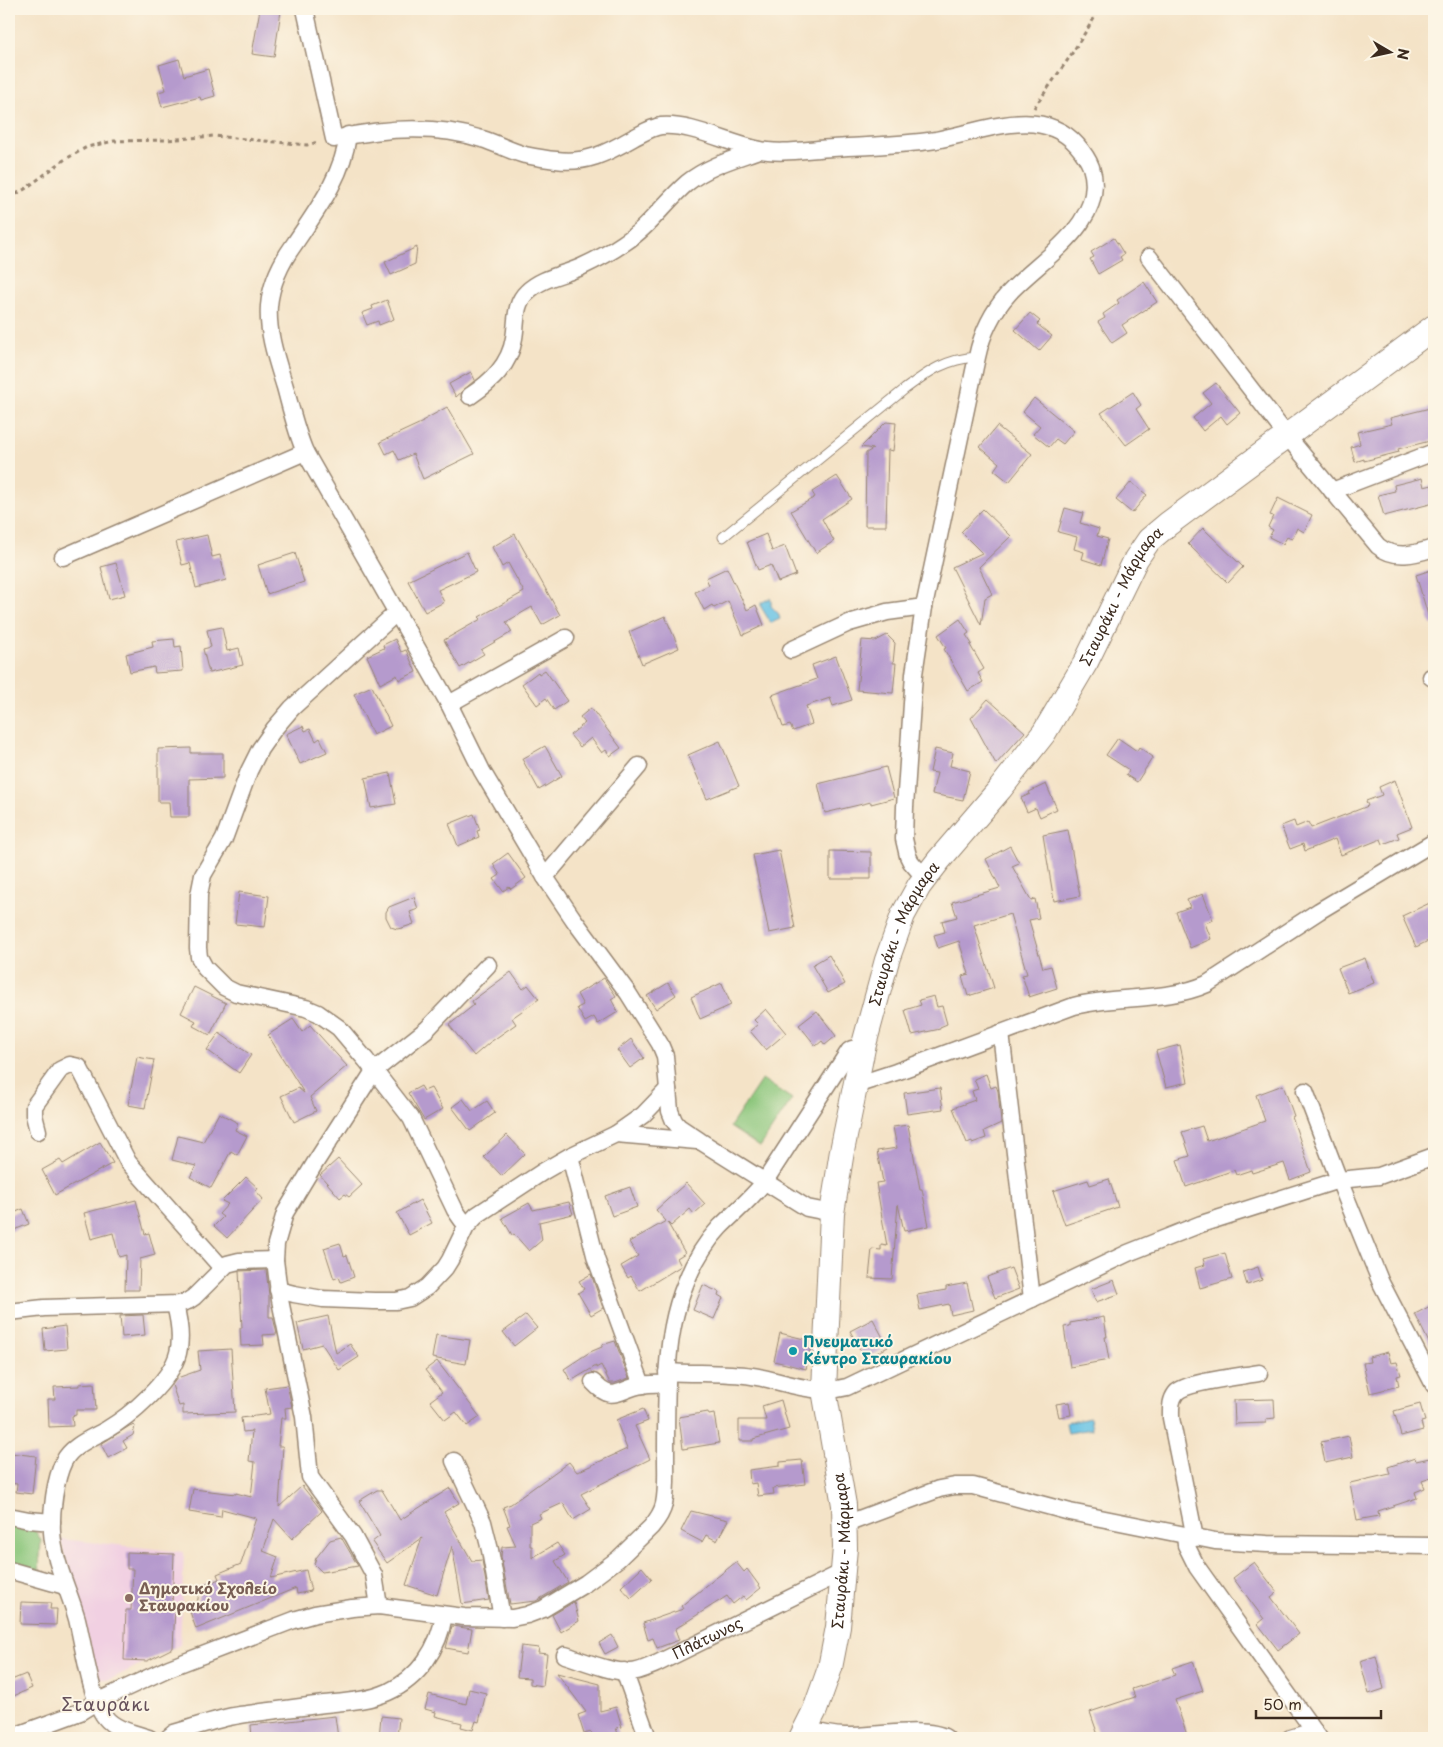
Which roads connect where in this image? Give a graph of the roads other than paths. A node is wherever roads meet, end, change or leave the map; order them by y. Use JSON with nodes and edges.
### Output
{"nodes":[{"id":1,"x":305,"y":9,"type":"edge"},
{"id":2,"x":341,"y":137,"type":"junction"},
{"id":3,"x":759,"y":150,"type":"junction"},
{"id":4,"x":1149,"y":257,"type":"dead end"},
{"id":5,"x":1434,"y":327,"type":"edge"},
{"id":6,"x":976,"y":357,"type":"junction"},
{"id":7,"x":470,"y":396,"type":"dead end"},
{"id":8,"x":1287,"y":436,"type":"junction"},
{"id":9,"x":305,"y":452,"type":"junction"},
{"id":10,"x":1434,"y":452,"type":"edge"},
{"id":11,"x":1332,"y":491,"type":"junction"},
{"id":12,"x":723,"y":537,"type":"dead end"},
{"id":13,"x":1434,"y":548,"type":"edge"},
{"id":14,"x":63,"y":557,"type":"dead end"},
{"id":15,"x":924,"y":607,"type":"junction"},
{"id":16,"x":396,"y":613,"type":"junction"},
{"id":17,"x":566,"y":638,"type":"dead end"},
{"id":18,"x":791,"y":650,"type":"dead end"},
{"id":19,"x":449,"y":704,"type":"junction"},
{"id":20,"x":639,"y":766,"type":"dead end"},
{"id":21,"x":1434,"y":842,"type":"edge"},
{"id":22,"x":545,"y":877,"type":"junction"},
{"id":23,"x":925,"y":878,"type":"junction"},
{"id":24,"x":488,"y":965,"type":"dead end"},
{"id":25,"x":1001,"y":1033,"type":"junction"},
{"id":26,"x":864,"y":1048,"type":"junction"},
{"id":27,"x":374,"y":1071,"type":"junction"},
{"id":28,"x":856,"y":1085,"type":"junction"},
{"id":29,"x":668,"y":1089,"type":"junction"},
{"id":30,"x":1305,"y":1091,"type":"dead end"},
{"id":31,"x":38,"y":1131,"type":"dead end"},
{"id":32,"x":616,"y":1134,"type":"junction"},
{"id":33,"x":700,"y":1141,"type":"junction"},
{"id":34,"x":570,"y":1156,"type":"junction"},
{"id":35,"x":1434,"y":1156,"type":"edge"},
{"id":36,"x":1339,"y":1180,"type":"junction"},
{"id":37,"x":765,"y":1181,"type":"junction"},
{"id":38,"x":832,"y":1213,"type":"junction"},
{"id":39,"x":468,"y":1224,"type":"junction"},
{"id":40,"x":275,"y":1260,"type":"junction"},
{"id":41,"x":222,"y":1268,"type":"junction"},
{"id":42,"x":278,"y":1290,"type":"junction"},
{"id":43,"x":1032,"y":1299,"type":"junction"},
{"id":44,"x":175,"y":1305,"type":"junction"},
{"id":45,"x":9,"y":1312,"type":"edge"},
{"id":46,"x":1259,"y":1373,"type":"dead end"},
{"id":47,"x":667,"y":1378,"type":"junction"},
{"id":48,"x":593,"y":1382,"type":"dead end"},
{"id":49,"x":1434,"y":1384,"type":"edge"},
{"id":50,"x":642,"y":1385,"type":"junction"},
{"id":51,"x":824,"y":1390,"type":"junction"},
{"id":52,"x":454,"y":1461,"type":"dead end"},
{"id":53,"x":9,"y":1516,"type":"edge"},
{"id":54,"x":52,"y":1522,"type":"junction"},
{"id":55,"x":846,"y":1524,"type":"junction"},
{"id":56,"x":1190,"y":1537,"type":"junction"},
{"id":57,"x":1434,"y":1546,"type":"edge"},
{"id":58,"x":9,"y":1570,"type":"edge"},
{"id":59,"x":843,"y":1572,"type":"junction"},
{"id":60,"x":65,"y":1586,"type":"junction"},
{"id":61,"x":379,"y":1606,"type":"junction"},
{"id":62,"x":444,"y":1615,"type":"junction"},
{"id":63,"x":502,"y":1618,"type":"junction"},
{"id":64,"x":565,"y":1656,"type":"dead end"},
{"id":65,"x":624,"y":1671,"type":"junction"},
{"id":66,"x":96,"y":1702,"type":"junction"},
{"id":67,"x":804,"y":1734,"type":"edge"},
{"id":68,"x":1316,"y":1735,"type":"edge"},
{"id":69,"x":9,"y":1738,"type":"edge"},
{"id":70,"x":149,"y":1738,"type":"edge"},
{"id":71,"x":168,"y":1738,"type":"edge"},
{"id":72,"x":648,"y":1738,"type":"edge"},
{"id":73,"x":946,"y":1738,"type":"edge"},
{"id":74,"x":1290,"y":1738,"type":"edge"}],
"edges":[{"from":1,"to":2,"type":"street"},
{"from":2,"to":3,"type":"street"},
{"from":2,"to":9,"type":"street"},
{"from":3,"to":6,"type":"street"},
{"from":3,"to":7,"type":"street"},
{"from":4,"to":8,"type":"street"},
{"from":5,"to":8,"type":"street","name":"Σταυράκι - Μάρμαρα"},
{"from":6,"to":12,"type":"lane"},
{"from":6,"to":15,"type":"street"},
{"from":8,"to":11,"type":"street"},
{"from":8,"to":23,"type":"street","name":"Σταυράκι - Μάρμαρα"},
{"from":9,"to":14,"type":"street"},
{"from":9,"to":16,"type":"street"},
{"from":10,"to":11,"type":"street"},
{"from":11,"to":13,"type":"street"},
{"from":15,"to":18,"type":"street"},
{"from":15,"to":23,"type":"street"},
{"from":16,"to":19,"type":"street"},
{"from":16,"to":27,"type":"street"},
{"from":17,"to":19,"type":"street"},
{"from":19,"to":22,"type":"street"},
{"from":20,"to":22,"type":"street"},
{"from":21,"to":25,"type":"street"},
{"from":22,"to":29,"type":"street"},
{"from":23,"to":26,"type":"street","name":"Σταυράκι - Μάρμαρα"},
{"from":24,"to":27,"type":"street"},
{"from":25,"to":28,"type":"street"},
{"from":25,"to":43,"type":"street"},
{"from":26,"to":28,"type":"street","name":"Σταυράκι - Μάρμαρα"},
{"from":26,"to":37,"type":"street"},
{"from":27,"to":39,"type":"street"},
{"from":27,"to":40,"type":"street"},
{"from":28,"to":38,"type":"street","name":"Σταυράκι - Μάρμαρα"},
{"from":29,"to":32,"type":"street"},
{"from":29,"to":33,"type":"street"},
{"from":30,"to":36,"type":"street"},
{"from":31,"to":41,"type":"street"},
{"from":32,"to":33,"type":"street"},
{"from":32,"to":34,"type":"street"},
{"from":33,"to":37,"type":"street"},
{"from":34,"to":39,"type":"street"},
{"from":34,"to":50,"type":"street"},
{"from":35,"to":36,"type":"street"},
{"from":36,"to":43,"type":"street"},
{"from":36,"to":49,"type":"street"},
{"from":37,"to":38,"type":"street"},
{"from":37,"to":47,"type":"street"},
{"from":38,"to":51,"type":"street","name":"Σταυράκι - Μάρμαρα"},
{"from":39,"to":42,"type":"street"},
{"from":40,"to":41,"type":"street"},
{"from":40,"to":42,"type":"street"},
{"from":41,"to":44,"type":"street"},
{"from":42,"to":61,"type":"street"},
{"from":43,"to":51,"type":"street"},
{"from":44,"to":45,"type":"street"},
{"from":44,"to":54,"type":"street"},
{"from":46,"to":56,"type":"street"},
{"from":47,"to":50,"type":"street"},
{"from":47,"to":51,"type":"street"},
{"from":47,"to":63,"type":"street"},
{"from":48,"to":50,"type":"street"},
{"from":51,"to":55,"type":"street","name":"Σταυράκι - Μάρμαρα"},
{"from":52,"to":63,"type":"street"},
{"from":53,"to":54,"type":"street"},
{"from":54,"to":60,"type":"street"},
{"from":55,"to":56,"type":"street"},
{"from":55,"to":59,"type":"street","name":"Σταυράκι - Μάρμαρα"},
{"from":56,"to":57,"type":"street"},
{"from":56,"to":68,"type":"street"},
{"from":58,"to":60,"type":"street"},
{"from":59,"to":65,"type":"street","name":"Πλάτωνος"},
{"from":59,"to":67,"type":"street","name":"Σταυράκι - Μάρμαρα"},
{"from":60,"to":66,"type":"street"},
{"from":61,"to":62,"type":"street"},
{"from":61,"to":66,"type":"street"},
{"from":62,"to":63,"type":"street"},
{"from":62,"to":71,"type":"street"},
{"from":64,"to":65,"type":"street","name":"Πλάτωνος"},
{"from":65,"to":72,"type":"street"},
{"from":66,"to":69,"type":"street"},
{"from":66,"to":70,"type":"street"},
{"from":67,"to":73,"type":"street"},
{"from":68,"to":74,"type":"street"}]}
